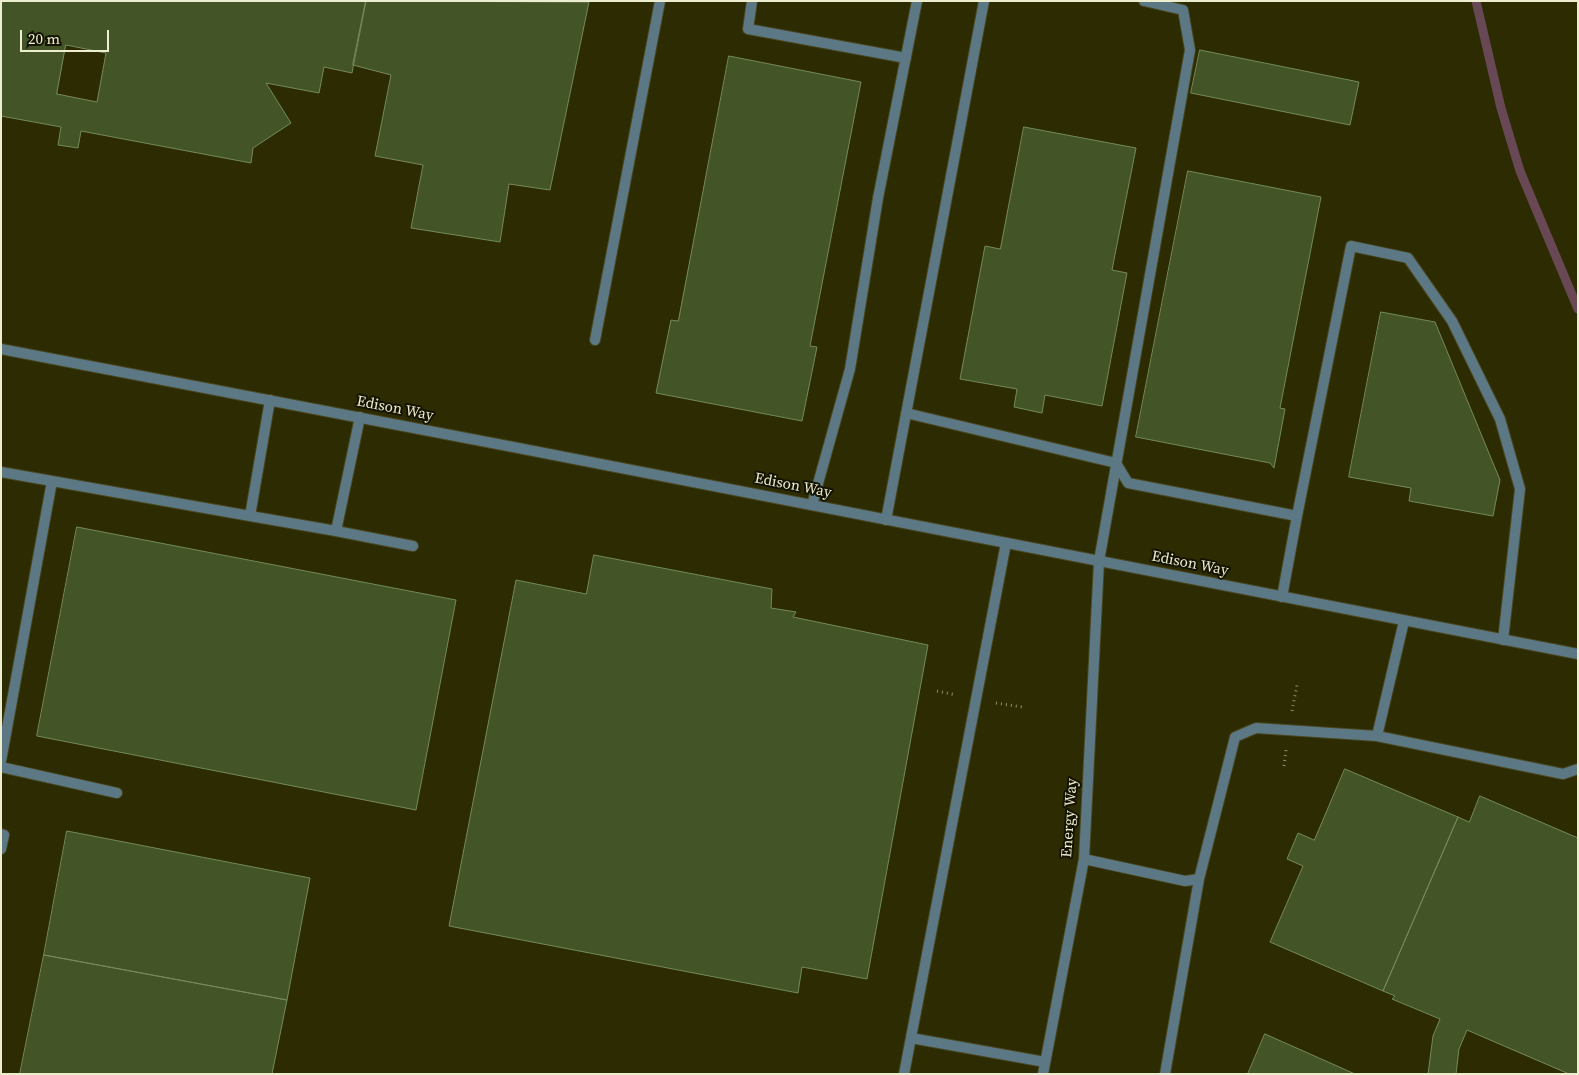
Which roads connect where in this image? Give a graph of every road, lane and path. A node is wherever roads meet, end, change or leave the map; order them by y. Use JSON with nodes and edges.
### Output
{"nodes":[{"id":1,"x":660,"y":1,"type":"edge"},
{"id":2,"x":752,"y":1,"type":"edge"},
{"id":3,"x":917,"y":1,"type":"edge"},
{"id":4,"x":984,"y":1,"type":"edge"},
{"id":5,"x":1144,"y":1,"type":"edge"},
{"id":6,"x":906,"y":58,"type":"junction"},
{"id":7,"x":595,"y":340,"type":"dead end"},
{"id":8,"x":1,"y":349,"type":"edge"},
{"id":9,"x":270,"y":400,"type":"junction"},
{"id":10,"x":906,"y":413,"type":"junction"},
{"id":11,"x":360,"y":418,"type":"junction"},
{"id":12,"x":1116,"y":463,"type":"junction"},
{"id":13,"x":1,"y":472,"type":"edge"},
{"id":14,"x":52,"y":480,"type":"junction"},
{"id":15,"x":812,"y":505,"type":"junction"},
{"id":16,"x":250,"y":516,"type":"junction"},
{"id":17,"x":1296,"y":516,"type":"junction"},
{"id":18,"x":886,"y":520,"type":"junction"},
{"id":19,"x":336,"y":532,"type":"junction"},
{"id":20,"x":1006,"y":543,"type":"junction"},
{"id":21,"x":413,"y":546,"type":"dead end"},
{"id":22,"x":1099,"y":561,"type":"junction"},
{"id":23,"x":1282,"y":597,"type":"junction"},
{"id":24,"x":1404,"y":620,"type":"junction"},
{"id":25,"x":1503,"y":640,"type":"junction"},
{"id":26,"x":1578,"y":654,"type":"edge"},
{"id":27,"x":1377,"y":736,"type":"junction"},
{"id":28,"x":1,"y":761,"type":"edge"},
{"id":29,"x":1,"y":767,"type":"edge"},
{"id":30,"x":1578,"y":769,"type":"edge"},
{"id":31,"x":117,"y":793,"type":"dead end"},
{"id":32,"x":1,"y":834,"type":"edge"},
{"id":33,"x":1,"y":849,"type":"edge"},
{"id":34,"x":1084,"y":859,"type":"junction"},
{"id":35,"x":1199,"y":879,"type":"junction"},
{"id":36,"x":911,"y":1038,"type":"junction"},
{"id":37,"x":1045,"y":1062,"type":"junction"},
{"id":38,"x":904,"y":1074,"type":"edge"},
{"id":39,"x":1042,"y":1074,"type":"edge"},
{"id":40,"x":1165,"y":1074,"type":"edge"}],
"edges":[{"from":1,"to":7,"type":"street"},
{"from":2,"to":6,"type":"street"},
{"from":3,"to":6,"type":"street"},
{"from":4,"to":10,"type":"street"},
{"from":5,"to":12,"type":"street","name":"Energy Way"},
{"from":6,"to":15,"type":"street"},
{"from":8,"to":9,"type":"street","name":"Edison Way"},
{"from":9,"to":11,"type":"street","name":"Edison Way"},
{"from":9,"to":16,"type":"street"},
{"from":10,"to":12,"type":"street"},
{"from":10,"to":18,"type":"street"},
{"from":11,"to":15,"type":"street","name":"Edison Way"},
{"from":11,"to":19,"type":"street"},
{"from":12,"to":17,"type":"street"},
{"from":12,"to":22,"type":"street","name":"Energy Way"},
{"from":13,"to":14,"type":"street"},
{"from":14,"to":16,"type":"street"},
{"from":14,"to":28,"type":"street"},
{"from":15,"to":18,"type":"street","name":"Edison Way"},
{"from":16,"to":19,"type":"street"},
{"from":17,"to":23,"type":"street"},
{"from":17,"to":25,"type":"street"},
{"from":18,"to":20,"type":"street","name":"Edison Way"},
{"from":19,"to":21,"type":"street"},
{"from":20,"to":22,"type":"street","name":"Edison Way"},
{"from":20,"to":36,"type":"street"},
{"from":22,"to":23,"type":"street","name":"Edison Way"},
{"from":22,"to":34,"type":"street","name":"Energy Way"},
{"from":23,"to":24,"type":"street","name":"Edison Way"},
{"from":24,"to":25,"type":"street","name":"Edison Way"},
{"from":24,"to":27,"type":"street"},
{"from":25,"to":26,"type":"street","name":"Edison Way"},
{"from":27,"to":30,"type":"street"},
{"from":27,"to":35,"type":"street"},
{"from":29,"to":31,"type":"street"},
{"from":32,"to":33,"type":"street"},
{"from":34,"to":35,"type":"street"},
{"from":34,"to":37,"type":"street","name":"Energy Way"},
{"from":35,"to":40,"type":"street"},
{"from":36,"to":37,"type":"street"},
{"from":36,"to":38,"type":"street"},
{"from":37,"to":39,"type":"street","name":"Energy Way"}]}
